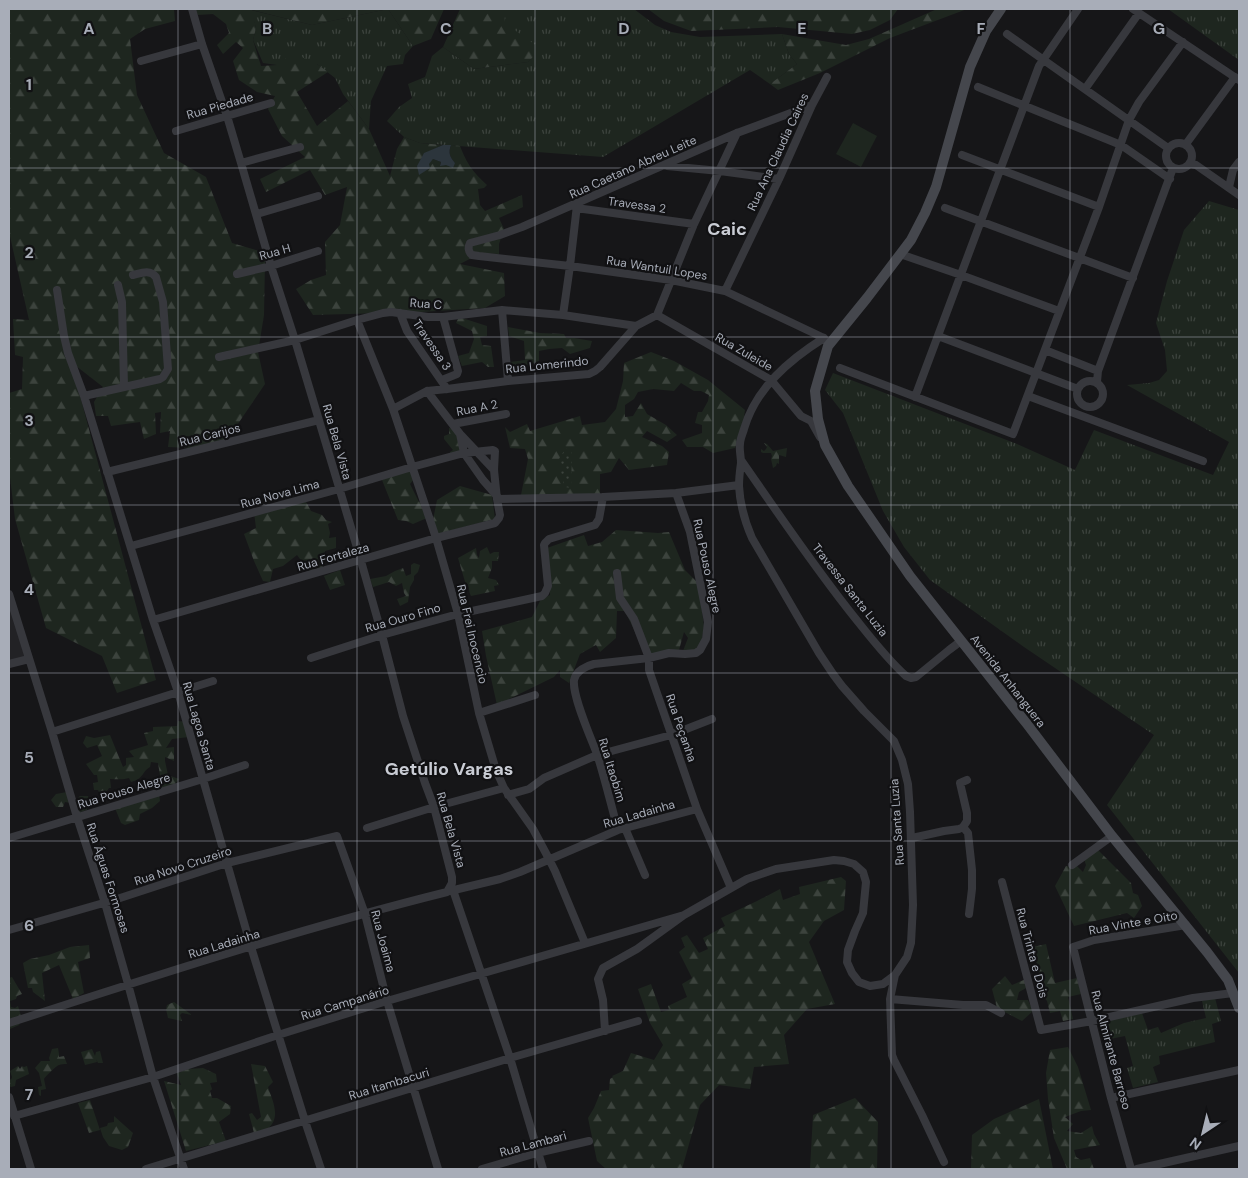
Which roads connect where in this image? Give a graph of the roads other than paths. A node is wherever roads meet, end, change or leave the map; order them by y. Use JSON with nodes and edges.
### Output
{"nodes":[{"id":1,"x":192,"y":9,"type":"edge"},
{"id":2,"x":1000,"y":9,"type":"edge"},
{"id":3,"x":1078,"y":9,"type":"edge"},
{"id":4,"x":1136,"y":11,"type":"edge"},
{"id":5,"x":1007,"y":34,"type":"dead end"},
{"id":6,"x":1183,"y":42,"type":"junction"},
{"id":7,"x":202,"y":44,"type":"junction"},
{"id":8,"x":1043,"y":59,"type":"junction"},
{"id":9,"x":141,"y":61,"type":"dead end"},
{"id":10,"x":827,"y":77,"type":"dead end"},
{"id":11,"x":1237,"y":78,"type":"edge"},
{"id":12,"x":978,"y":88,"type":"dead end"},
{"id":13,"x":1085,"y":89,"type":"junction"},
{"id":14,"x":271,"y":103,"type":"dead end"},
{"id":15,"x":812,"y":105,"type":"junction"},
{"id":16,"x":1024,"y":106,"type":"junction"},
{"id":17,"x":227,"y":116,"type":"junction"},
{"id":18,"x":1129,"y":120,"type":"junction"},
{"id":19,"x":176,"y":131,"type":"dead end"},
{"id":20,"x":737,"y":133,"type":"junction"},
{"id":21,"x":1186,"y":144,"type":"junction"},
{"id":22,"x":1121,"y":145,"type":"junction"},
{"id":23,"x":300,"y":147,"type":"dead end"},
{"id":24,"x":1168,"y":148,"type":"junction"},
{"id":25,"x":962,"y":155,"type":"dead end"},
{"id":26,"x":1239,"y":162,"type":"edge"},
{"id":27,"x":241,"y":163,"type":"junction"},
{"id":28,"x":1191,"y":164,"type":"junction"},
{"id":29,"x":665,"y":165,"type":"junction"},
{"id":30,"x":1173,"y":168,"type":"junction"},
{"id":31,"x":1000,"y":169,"type":"junction"},
{"id":32,"x":720,"y":171,"type":"junction"},
{"id":33,"x":778,"y":179,"type":"junction"},
{"id":34,"x":1170,"y":179,"type":"junction"},
{"id":35,"x":1228,"y":188,"type":"junction"},
{"id":36,"x":1239,"y":195,"type":"edge"},
{"id":37,"x":318,"y":196,"type":"dead end"},
{"id":38,"x":577,"y":206,"type":"junction"},
{"id":39,"x":1099,"y":206,"type":"junction"},
{"id":40,"x":945,"y":208,"type":"dead end"},
{"id":41,"x":257,"y":214,"type":"junction"},
{"id":42,"x":980,"y":222,"type":"junction"},
{"id":43,"x":694,"y":224,"type":"junction"},
{"id":44,"x":318,"y":251,"type":"dead end"},
{"id":45,"x":469,"y":251,"type":"joint"},
{"id":46,"x":900,"y":254,"type":"junction"},
{"id":47,"x":1078,"y":259,"type":"junction"},
{"id":48,"x":271,"y":266,"type":"junction"},
{"id":49,"x":570,"y":266,"type":"junction"},
{"id":50,"x":237,"y":274,"type":"dead end"},
{"id":51,"x":961,"y":274,"type":"junction"},
{"id":52,"x":133,"y":275,"type":"dead end"},
{"id":53,"x":1132,"y":278,"type":"junction"},
{"id":54,"x":671,"y":280,"type":"junction"},
{"id":55,"x":118,"y":285,"type":"dead end"},
{"id":56,"x":57,"y":290,"type":"dead end"},
{"id":57,"x":725,"y":291,"type":"junction"},
{"id":58,"x":502,"y":310,"type":"junction"},
{"id":59,"x":1058,"y":311,"type":"junction"},
{"id":60,"x":400,"y":313,"type":"junction"},
{"id":61,"x":562,"y":315,"type":"junction"},
{"id":62,"x":657,"y":315,"type":"junction"},
{"id":63,"x":443,"y":317,"type":"junction"},
{"id":64,"x":357,"y":320,"type":"junction"},
{"id":65,"x":636,"y":326,"type":"junction"},
{"id":66,"x":938,"y":336,"type":"junction"},
{"id":67,"x":295,"y":340,"type":"junction"},
{"id":68,"x":826,"y":342,"type":"junction"},
{"id":69,"x":1045,"y":350,"type":"junction"},
{"id":70,"x":220,"y":357,"type":"dead end"},
{"id":71,"x":840,"y":368,"type":"dead end"},
{"id":72,"x":1098,"y":371,"type":"junction"},
{"id":73,"x":1036,"y":374,"type":"junction"},
{"id":74,"x":442,"y":380,"type":"junction"},
{"id":75,"x":771,"y":380,"type":"junction"},
{"id":76,"x":508,"y":381,"type":"junction"},
{"id":77,"x":1097,"y":382,"type":"junction"},
{"id":78,"x":124,"y":386,"type":"junction"},
{"id":79,"x":447,"y":389,"type":"junction"},
{"id":80,"x":1078,"y":389,"type":"junction"},
{"id":81,"x":427,"y":391,"type":"junction"},
{"id":82,"x":84,"y":396,"type":"junction"},
{"id":83,"x":1028,"y":396,"type":"junction"},
{"id":84,"x":915,"y":397,"type":"junction"},
{"id":85,"x":1084,"y":406,"type":"junction"},
{"id":86,"x":393,"y":409,"type":"junction"},
{"id":87,"x":506,"y":414,"type":"dead end"},
{"id":88,"x":1081,"y":416,"type":"junction"},
{"id":89,"x":319,"y":420,"type":"junction"},
{"id":90,"x":452,"y":424,"type":"junction"},
{"id":91,"x":460,"y":434,"type":"junction"},
{"id":92,"x":825,"y":445,"type":"junction"},
{"id":93,"x":494,"y":450,"type":"joint"},
{"id":94,"x":478,"y":452,"type":"junction"},
{"id":95,"x":464,"y":453,"type":"junction"},
{"id":96,"x":741,"y":460,"type":"junction"},
{"id":97,"x":1203,"y":461,"type":"dead end"},
{"id":98,"x":412,"y":466,"type":"junction"},
{"id":99,"x":494,"y":470,"type":"junction"},
{"id":100,"x":107,"y":472,"type":"junction"},
{"id":101,"x":739,"y":485,"type":"junction"},
{"id":102,"x":339,"y":489,"type":"junction"},
{"id":103,"x":676,"y":493,"type":"junction"},
{"id":104,"x":497,"y":497,"type":"junction"},
{"id":105,"x":603,"y":497,"type":"junction"},
{"id":106,"x":436,"y":538,"type":"junction"},
{"id":107,"x":131,"y":546,"type":"junction"},
{"id":108,"x":361,"y":561,"type":"junction"},
{"id":109,"x":617,"y":573,"type":"dead end"},
{"id":110,"x":9,"y":594,"type":"edge"},
{"id":111,"x":458,"y":614,"type":"junction"},
{"id":112,"x":153,"y":620,"type":"junction"},
{"id":113,"x":382,"y":634,"type":"junction"},
{"id":114,"x":961,"y":641,"type":"junction"},
{"id":115,"x":29,"y":658,"type":"junction"},
{"id":116,"x":311,"y":658,"type":"dead end"},
{"id":117,"x":649,"y":658,"type":"junction"},
{"id":118,"x":9,"y":664,"type":"edge"},
{"id":119,"x":213,"y":681,"type":"dead end"},
{"id":120,"x":178,"y":692,"type":"junction"},
{"id":121,"x":535,"y":695,"type":"dead end"},
{"id":122,"x":479,"y":712,"type":"junction"},
{"id":123,"x":583,"y":718,"type":"joint"},
{"id":124,"x":712,"y":719,"type":"dead end"},
{"id":125,"x":52,"y":732,"type":"junction"},
{"id":126,"x":671,"y":735,"type":"junction"},
{"id":127,"x":597,"y":755,"type":"junction"},
{"id":128,"x":245,"y":765,"type":"dead end"},
{"id":129,"x":203,"y":779,"type":"junction"},
{"id":130,"x":967,"y":780,"type":"dead end"},
{"id":131,"x":506,"y":792,"type":"junction"},
{"id":132,"x":434,"y":807,"type":"junction"},
{"id":133,"x":697,"y":809,"type":"junction"},
{"id":134,"x":77,"y":818,"type":"junction"},
{"id":135,"x":963,"y":827,"type":"junction"},
{"id":136,"x":368,"y":828,"type":"dead end"},
{"id":137,"x":622,"y":829,"type":"junction"},
{"id":138,"x":337,"y":836,"type":"joint"},
{"id":139,"x":1112,"y":836,"type":"junction"},
{"id":140,"x":9,"y":838,"type":"edge"},
{"id":141,"x":912,"y":838,"type":"junction"},
{"id":142,"x":549,"y":859,"type":"junction"},
{"id":143,"x":227,"y":863,"type":"junction"},
{"id":144,"x":1072,"y":865,"type":"dead end"},
{"id":145,"x":645,"y":875,"type":"dead end"},
{"id":146,"x":1002,"y":882,"type":"dead end"},
{"id":147,"x":451,"y":888,"type":"junction"},
{"id":148,"x":731,"y":888,"type":"junction"},
{"id":149,"x":105,"y":902,"type":"junction"},
{"id":150,"x":365,"y":914,"type":"junction"},
{"id":151,"x":969,"y":914,"type":"dead end"},
{"id":152,"x":684,"y":915,"type":"junction"},
{"id":153,"x":1186,"y":925,"type":"junction"},
{"id":154,"x":9,"y":930,"type":"edge"},
{"id":155,"x":584,"y":943,"type":"junction"},
{"id":156,"x":1084,"y":944,"type":"joint"},
{"id":157,"x":251,"y":947,"type":"junction"},
{"id":158,"x":481,"y":974,"type":"junction"},
{"id":159,"x":894,"y":974,"type":"junction"},
{"id":160,"x":128,"y":984,"type":"junction"},
{"id":161,"x":1234,"y":993,"type":"junction"},
{"id":162,"x":890,"y":999,"type":"junction"},
{"id":163,"x":387,"y":1001,"type":"junction"},
{"id":164,"x":1239,"y":1008,"type":"edge"},
{"id":165,"x":1001,"y":1013,"type":"dead end"},
{"id":166,"x":638,"y":1021,"type":"dead end"},
{"id":167,"x":1092,"y":1021,"type":"junction"},
{"id":168,"x":9,"y":1023,"type":"edge"},
{"id":169,"x":606,"y":1031,"type":"junction"},
{"id":170,"x":278,"y":1035,"type":"junction"},
{"id":171,"x":510,"y":1058,"type":"junction"},
{"id":172,"x":1239,"y":1070,"type":"edge"},
{"id":173,"x":153,"y":1077,"type":"junction"},
{"id":174,"x":414,"y":1088,"type":"junction"},
{"id":175,"x":9,"y":1097,"type":"edge"},
{"id":176,"x":1111,"y":1098,"type":"junction"},
{"id":177,"x":14,"y":1116,"type":"junction"},
{"id":178,"x":305,"y":1121,"type":"junction"},
{"id":179,"x":589,"y":1141,"type":"dead end"},
{"id":180,"x":1239,"y":1146,"type":"edge"},
{"id":181,"x":537,"y":1153,"type":"junction"},
{"id":182,"x":180,"y":1159,"type":"junction"},
{"id":183,"x":944,"y":1162,"type":"dead end"},
{"id":184,"x":31,"y":1169,"type":"edge"},
{"id":185,"x":146,"y":1169,"type":"edge"},
{"id":186,"x":184,"y":1169,"type":"edge"},
{"id":187,"x":321,"y":1169,"type":"edge"},
{"id":188,"x":438,"y":1169,"type":"edge"},
{"id":189,"x":482,"y":1169,"type":"edge"},
{"id":190,"x":542,"y":1169,"type":"edge"},
{"id":191,"x":1131,"y":1169,"type":"edge"},
{"id":192,"x":1137,"y":1169,"type":"edge"}],
"edges":[{"from":1,"to":7,"type":"street","name":"Rua Bela Vista"},
{"from":2,"to":46,"type":"street"},
{"from":3,"to":8,"type":"street"},
{"from":4,"to":6,"type":"street"},
{"from":4,"to":13,"type":"street"},
{"from":5,"to":8,"type":"street"},
{"from":6,"to":11,"type":"street"},
{"from":6,"to":18,"type":"street"},
{"from":7,"to":9,"type":"street"},
{"from":7,"to":17,"type":"street","name":"Rua Bela Vista"},
{"from":8,"to":13,"type":"street"},
{"from":8,"to":16,"type":"street"},
{"from":10,"to":15,"type":"street","name":"Rua Ana Claudia Caires"},
{"from":11,"to":21,"type":"street"},
{"from":12,"to":16,"type":"street"},
{"from":13,"to":18,"type":"street"},
{"from":14,"to":17,"type":"street","name":"Rua Piedade"},
{"from":15,"to":20,"type":"street","name":"Rua Caetano Abreu Leite"},
{"from":15,"to":33,"type":"street","name":"Rua Ana Claudia Caires"},
{"from":16,"to":22,"type":"street"},
{"from":16,"to":31,"type":"street"},
{"from":17,"to":19,"type":"street","name":"Rua Piedade"},
{"from":17,"to":27,"type":"street","name":"Rua Bela Vista"},
{"from":18,"to":22,"type":"street"},
{"from":18,"to":24,"type":"street"},
{"from":20,"to":29,"type":"street","name":"Rua Caetano Abreu Leite"},
{"from":20,"to":32,"type":"street"},
{"from":21,"to":24,"type":"street"},
{"from":21,"to":28,"type":"street"},
{"from":22,"to":34,"type":"street"},
{"from":22,"to":39,"type":"street"},
{"from":23,"to":27,"type":"street"},
{"from":24,"to":30,"type":"street"},
{"from":25,"to":31,"type":"street"},
{"from":26,"to":35,"type":"street"},
{"from":27,"to":41,"type":"street","name":"Rua Bela Vista"},
{"from":28,"to":30,"type":"street"},
{"from":28,"to":35,"type":"street"},
{"from":29,"to":32,"type":"street"},
{"from":29,"to":38,"type":"street","name":"Rua Caetano Abreu Leite"},
{"from":30,"to":34,"type":"street"},
{"from":31,"to":39,"type":"street"},
{"from":31,"to":42,"type":"street"},
{"from":32,"to":33,"type":"street"},
{"from":32,"to":43,"type":"street"},
{"from":33,"to":57,"type":"street","name":"Rua Ana Claudia Caires"},
{"from":34,"to":53,"type":"street"},
{"from":35,"to":36,"type":"street"},
{"from":37,"to":41,"type":"street"},
{"from":38,"to":43,"type":"street","name":"Travessa 2"},
{"from":38,"to":45,"type":"street","name":"Rua Caetano Abreu Leite"},
{"from":38,"to":49,"type":"street"},
{"from":39,"to":47,"type":"street"},
{"from":40,"to":42,"type":"street"},
{"from":41,"to":48,"type":"street","name":"Rua Bela Vista"},
{"from":42,"to":47,"type":"street"},
{"from":42,"to":51,"type":"street"},
{"from":43,"to":54,"type":"street"},
{"from":44,"to":48,"type":"street","name":"Rua H"},
{"from":45,"to":49,"type":"street","name":"Rua Wantuil Lopes"},
{"from":46,"to":51,"type":"street"},
{"from":46,"to":68,"type":"street"},
{"from":47,"to":53,"type":"street"},
{"from":47,"to":59,"type":"street"},
{"from":48,"to":50,"type":"street","name":"Rua H"},
{"from":48,"to":67,"type":"street","name":"Rua Bela Vista"},
{"from":49,"to":54,"type":"street","name":"Rua Wantuil Lopes"},
{"from":49,"to":61,"type":"street"},
{"from":51,"to":59,"type":"street"},
{"from":51,"to":66,"type":"street"},
{"from":52,"to":78,"type":"street"},
{"from":53,"to":72,"type":"street"},
{"from":54,"to":57,"type":"street","name":"Rua Wantuil Lopes"},
{"from":54,"to":62,"type":"street"},
{"from":55,"to":78,"type":"street"},
{"from":56,"to":82,"type":"street","name":"Rua Lagoa Santa"},
{"from":57,"to":68,"type":"street","name":"Rua Wantuil Lopes"},
{"from":58,"to":61,"type":"street","name":"Rua C"},
{"from":58,"to":63,"type":"street","name":"Rua C"},
{"from":58,"to":76,"type":"street"},
{"from":59,"to":69,"type":"street"},
{"from":60,"to":63,"type":"street","name":"Rua C"},
{"from":60,"to":64,"type":"street","name":"Rua C"},
{"from":60,"to":74,"type":"street","name":"Travessa 3"},
{"from":61,"to":65,"type":"street","name":"Rua C"},
{"from":62,"to":65,"type":"street","name":"Rua Lomerindo"},
{"from":62,"to":75,"type":"street","name":"Rua Zuleide"},
{"from":63,"to":74,"type":"street"},
{"from":64,"to":67,"type":"street","name":"Rua C"},
{"from":64,"to":86,"type":"street","name":"Rua Frei Inocencio"},
{"from":65,"to":76,"type":"street","name":"Rua Lomerindo"},
{"from":66,"to":73,"type":"street"},
{"from":66,"to":84,"type":"street"},
{"from":67,"to":70,"type":"street","name":"Rua C"},
{"from":67,"to":89,"type":"street","name":"Rua Bela Vista"},
{"from":68,"to":75,"type":"street","name":"Rua Santa Luzia"},
{"from":68,"to":92,"type":"street","name":"Avenida Anhanguera"},
{"from":69,"to":72,"type":"street"},
{"from":69,"to":73,"type":"street"},
{"from":71,"to":84,"type":"street"},
{"from":72,"to":77,"type":"street"},
{"from":73,"to":80,"type":"street"},
{"from":73,"to":83,"type":"street"},
{"from":74,"to":79,"type":"street","name":"Travessa 3"},
{"from":75,"to":92,"type":"street","name":"Rua Zuleide"},
{"from":75,"to":96,"type":"street","name":"Rua Santa Luzia"},
{"from":76,"to":79,"type":"street","name":"Rua Lomerindo"},
{"from":77,"to":80,"type":"street"},
{"from":77,"to":85,"type":"street"},
{"from":78,"to":82,"type":"street"},
{"from":79,"to":81,"type":"street","name":"Rua Lomerindo"},
{"from":80,"to":85,"type":"street"},
{"from":81,"to":86,"type":"street"},
{"from":81,"to":90,"type":"street"},
{"from":82,"to":100,"type":"street","name":"Rua Lagoa Santa"},
{"from":83,"to":84,"type":"street"},
{"from":83,"to":88,"type":"street"},
{"from":85,"to":88,"type":"street"},
{"from":86,"to":98,"type":"street","name":"Rua Frei Inocencio"},
{"from":87,"to":90,"type":"street","name":"Rua A 2"},
{"from":88,"to":97,"type":"street"},
{"from":89,"to":100,"type":"street","name":"Rua Carijos"},
{"from":89,"to":102,"type":"street","name":"Rua Bela Vista"},
{"from":90,"to":91,"type":"street"},
{"from":91,"to":94,"type":"street"},
{"from":91,"to":95,"type":"street"},
{"from":92,"to":114,"type":"street","name":"Avenida Anhanguera"},
{"from":93,"to":94,"type":"street","name":"Rua Nova Lima"},
{"from":93,"to":99,"type":"street","name":"Rua Fortaleza"},
{"from":94,"to":95,"type":"street","name":"Rua Nova Lima"},
{"from":94,"to":99,"type":"street"},
{"from":95,"to":98,"type":"street","name":"Rua Nova Lima"},
{"from":95,"to":104,"type":"street"},
{"from":96,"to":101,"type":"street","name":"Rua Santa Luzia"},
{"from":96,"to":114,"type":"street","name":"Travessa Santa Luzia"},
{"from":98,"to":102,"type":"street","name":"Rua Nova Lima"},
{"from":98,"to":106,"type":"street","name":"Rua Frei Inocencio"},
{"from":99,"to":104,"type":"street","name":"Rua Fortaleza"},
{"from":100,"to":107,"type":"street","name":"Rua Lagoa Santa"},
{"from":101,"to":103,"type":"street"},
{"from":101,"to":141,"type":"street","name":"Rua Santa Luzia"},
{"from":102,"to":107,"type":"street","name":"Rua Nova Lima"},
{"from":102,"to":108,"type":"street","name":"Rua Bela Vista"},
{"from":103,"to":105,"type":"street"},
{"from":103,"to":117,"type":"street","name":"Rua Pouso Alegre"},
{"from":104,"to":105,"type":"street"},
{"from":104,"to":106,"type":"street","name":"Rua Fortaleza"},
{"from":105,"to":111,"type":"street","name":"Rua Ouro Fino"},
{"from":106,"to":108,"type":"street","name":"Rua Fortaleza"},
{"from":106,"to":111,"type":"street","name":"Rua Frei Inocencio"},
{"from":107,"to":112,"type":"street","name":"Rua Lagoa Santa"},
{"from":108,"to":112,"type":"street","name":"Rua Fortaleza"},
{"from":108,"to":113,"type":"street","name":"Rua Bela Vista"},
{"from":109,"to":117,"type":"street","name":"Rua Peçanha"},
{"from":110,"to":115,"type":"street","name":"Rua Águas Formosas"},
{"from":111,"to":113,"type":"street","name":"Rua Ouro Fino"},
{"from":111,"to":122,"type":"street","name":"Rua Frei Inocencio"},
{"from":112,"to":120,"type":"street","name":"Rua Lagoa Santa"},
{"from":113,"to":116,"type":"street","name":"Rua Ouro Fino"},
{"from":113,"to":132,"type":"street","name":"Rua Bela Vista"},
{"from":114,"to":139,"type":"street","name":"Avenida Anhanguera"},
{"from":115,"to":118,"type":"street"},
{"from":115,"to":125,"type":"street","name":"Rua Águas Formosas"},
{"from":117,"to":123,"type":"street","name":"Rua Pouso Alegre"},
{"from":117,"to":126,"type":"street","name":"Rua Peçanha"},
{"from":119,"to":120,"type":"street"},
{"from":120,"to":125,"type":"street"},
{"from":120,"to":129,"type":"street","name":"Rua Lagoa Santa"},
{"from":121,"to":122,"type":"street"},
{"from":122,"to":131,"type":"street","name":"Rua Frei Inocencio"},
{"from":123,"to":127,"type":"street","name":"Rua Itaobim"},
{"from":124,"to":126,"type":"street"},
{"from":125,"to":134,"type":"street","name":"Rua Águas Formosas"},
{"from":126,"to":127,"type":"street"},
{"from":126,"to":133,"type":"street","name":"Rua Peçanha"},
{"from":127,"to":131,"type":"street"},
{"from":127,"to":137,"type":"street","name":"Rua Itaobim"},
{"from":128,"to":129,"type":"street","name":"Rua Pouso Alegre"},
{"from":129,"to":134,"type":"street","name":"Rua Pouso Alegre"},
{"from":129,"to":143,"type":"street","name":"Rua Lagoa Santa"},
{"from":130,"to":135,"type":"street"},
{"from":131,"to":132,"type":"street"},
{"from":131,"to":142,"type":"street","name":"Rua Frei Inocencio"},
{"from":132,"to":136,"type":"street"},
{"from":132,"to":147,"type":"street","name":"Rua Bela Vista"},
{"from":133,"to":137,"type":"street","name":"Rua Ladainha"},
{"from":133,"to":148,"type":"street","name":"Rua Peçanha"},
{"from":134,"to":140,"type":"street","name":"Rua Pouso Alegre"},
{"from":134,"to":149,"type":"street","name":"Rua Águas Formosas"},
{"from":135,"to":141,"type":"street"},
{"from":135,"to":151,"type":"street"},
{"from":137,"to":142,"type":"street","name":"Rua Ladainha"},
{"from":137,"to":145,"type":"street","name":"Rua Itaobim"},
{"from":138,"to":143,"type":"street","name":"Rua Novo Cruzeiro"},
{"from":138,"to":150,"type":"street","name":"Rua Joaima"},
{"from":139,"to":144,"type":"street"},
{"from":139,"to":153,"type":"street","name":"Avenida Anhanguera"},
{"from":141,"to":159,"type":"street","name":"Rua Santa Luzia"},
{"from":142,"to":147,"type":"street","name":"Rua Ladainha"},
{"from":142,"to":155,"type":"street","name":"Rua Frei Inocencio"},
{"from":143,"to":149,"type":"street","name":"Rua Novo Cruzeiro"},
{"from":143,"to":157,"type":"street","name":"Rua Lagoa Santa"},
{"from":146,"to":167,"type":"street","name":"Rua Trinta e Dois"},
{"from":147,"to":150,"type":"street","name":"Rua Ladainha"},
{"from":147,"to":158,"type":"street","name":"Rua Bela Vista"},
{"from":148,"to":152,"type":"street","name":"Rua Campanário"},
{"from":148,"to":159,"type":"street","name":"Rua Campanário"},
{"from":149,"to":154,"type":"street","name":"Rua Novo Cruzeiro"},
{"from":149,"to":160,"type":"street","name":"Rua Águas Formosas"},
{"from":150,"to":157,"type":"street","name":"Rua Ladainha"},
{"from":150,"to":163,"type":"street","name":"Rua Joaima"},
{"from":152,"to":155,"type":"street","name":"Rua Campanário"},
{"from":152,"to":169,"type":"street","name":"Rua Campanário"},
{"from":153,"to":156,"type":"street","name":"Rua Vinte e Oito"},
{"from":153,"to":161,"type":"street","name":"Avenida Anhanguera"},
{"from":155,"to":158,"type":"street","name":"Rua Campanário"},
{"from":156,"to":167,"type":"street","name":"Rua Almirante Barroso"},
{"from":157,"to":160,"type":"street","name":"Rua Ladainha"},
{"from":157,"to":170,"type":"street","name":"Rua Lagoa Santa"},
{"from":158,"to":163,"type":"street","name":"Rua Campanário"},
{"from":158,"to":171,"type":"street","name":"Rua Bela Vista"},
{"from":159,"to":162,"type":"street","name":"Rua Santa Luzia"},
{"from":160,"to":168,"type":"street","name":"Rua Ladainha"},
{"from":160,"to":173,"type":"street","name":"Rua Águas Formosas"},
{"from":161,"to":164,"type":"street","name":"Avenida Anhanguera"},
{"from":161,"to":167,"type":"street"},
{"from":162,"to":165,"type":"street"},
{"from":162,"to":183,"type":"street","name":"Rua Santa Luzia"},
{"from":163,"to":170,"type":"street","name":"Rua Campanário"},
{"from":163,"to":174,"type":"street","name":"Rua Joaima"},
{"from":166,"to":169,"type":"street","name":"Rua Itambacuri"},
{"from":167,"to":176,"type":"street","name":"Rua Almirante Barroso"},
{"from":169,"to":171,"type":"street","name":"Rua Itambacuri"},
{"from":170,"to":173,"type":"street","name":"Rua Campanário"},
{"from":170,"to":178,"type":"street","name":"Rua Lagoa Santa"},
{"from":171,"to":174,"type":"street","name":"Rua Itambacuri"},
{"from":171,"to":181,"type":"street","name":"Rua Bela Vista"},
{"from":172,"to":176,"type":"street"},
{"from":173,"to":177,"type":"street","name":"Rua Campanário"},
{"from":173,"to":182,"type":"street","name":"Rua Águas Formosas"},
{"from":174,"to":178,"type":"street","name":"Rua Itambacuri"},
{"from":174,"to":188,"type":"street","name":"Rua Joaima"},
{"from":175,"to":177,"type":"street"},
{"from":176,"to":191,"type":"street","name":"Rua Almirante Barroso"},
{"from":177,"to":184,"type":"street"},
{"from":178,"to":182,"type":"street","name":"Rua Itambacuri"},
{"from":178,"to":187,"type":"street","name":"Rua Lagoa Santa"},
{"from":179,"to":181,"type":"street","name":"Rua Lambari"},
{"from":180,"to":192,"type":"street"},
{"from":181,"to":189,"type":"street","name":"Rua Lambari"},
{"from":181,"to":190,"type":"street","name":"Rua Bela Vista"},
{"from":182,"to":185,"type":"street","name":"Rua Itambacuri"},
{"from":182,"to":186,"type":"street","name":"Rua Águas Formosas"}]}
